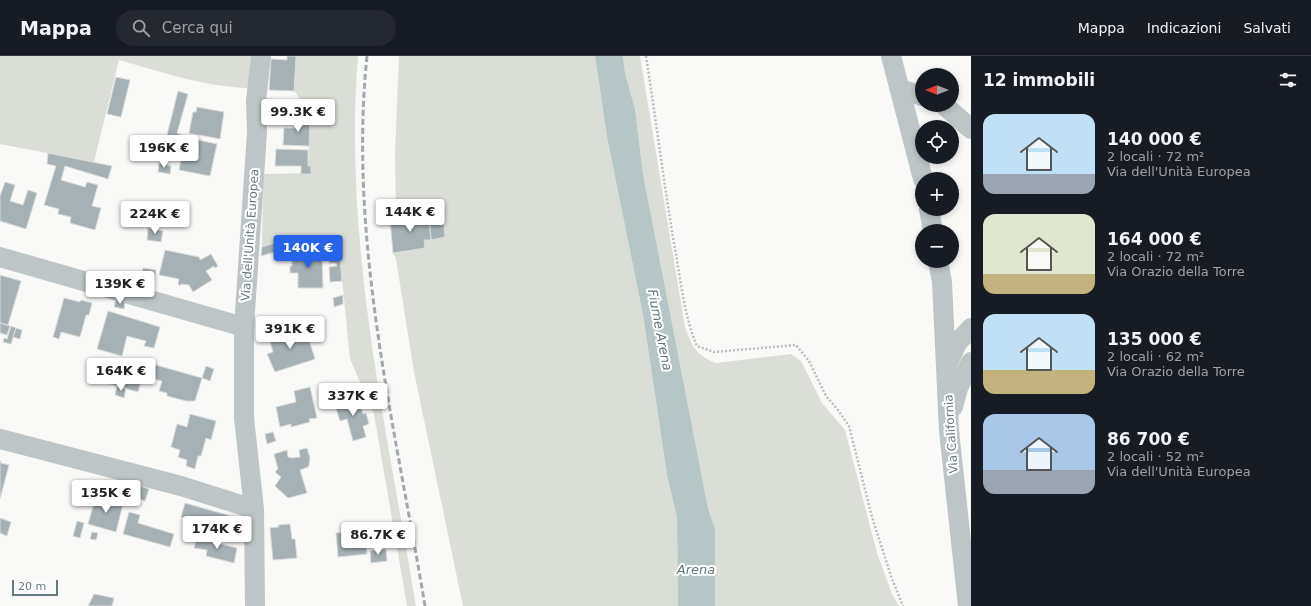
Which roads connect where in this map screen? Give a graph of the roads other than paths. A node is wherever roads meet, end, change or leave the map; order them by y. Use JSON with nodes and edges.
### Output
{"nodes":[{"id":1,"x":261,"y":56,"type":"edge"},
{"id":2,"x":892,"y":56,"type":"edge"},
{"id":3,"x":900,"y":89,"type":"junction"},
{"id":4,"x":915,"y":94,"type":"edge"},
{"id":5,"x":952,"y":112,"type":"edge"},
{"id":6,"x":971,"y":129,"type":"edge"},
{"id":7,"x":921,"y":172,"type":"edge"},
{"id":8,"x":0,"y":257,"type":"edge"},
{"id":9,"x":939,"y":268,"type":"edge"},
{"id":10,"x":943,"y":309,"type":"junction"},
{"id":11,"x":244,"y":326,"type":"junction"},
{"id":12,"x":971,"y":326,"type":"edge"},
{"id":13,"x":971,"y":362,"type":"edge"},
{"id":14,"x":946,"y":367,"type":"junction"},
{"id":15,"x":949,"y":431,"type":"junction"},
{"id":16,"x":0,"y":439,"type":"edge"},
{"id":17,"x":254,"y":509,"type":"junction"},
{"id":18,"x":256,"y":606,"type":"edge"},
{"id":19,"x":968,"y":606,"type":"edge"}],
"edges":[{"from":1,"to":11,"type":"street","name":"Via dell'Unità Europea"},
{"from":2,"to":3,"type":"street"},
{"from":3,"to":4,"type":"street"},
{"from":3,"to":7,"type":"street"},
{"from":5,"to":6,"type":"street"},
{"from":8,"to":11,"type":"street"},
{"from":9,"to":10,"type":"street","name":"Via California"},
{"from":10,"to":12,"type":"street"},
{"from":10,"to":14,"type":"street","name":"Via California"},
{"from":11,"to":17,"type":"street","name":"Via dell'Unità Europea"},
{"from":12,"to":14,"type":"street"},
{"from":13,"to":15,"type":"street"},
{"from":14,"to":15,"type":"street","name":"Via California"},
{"from":15,"to":19,"type":"street","name":"Via California"},
{"from":16,"to":17,"type":"street"},
{"from":17,"to":18,"type":"street","name":"Via dell'Unità Europea"}]}
